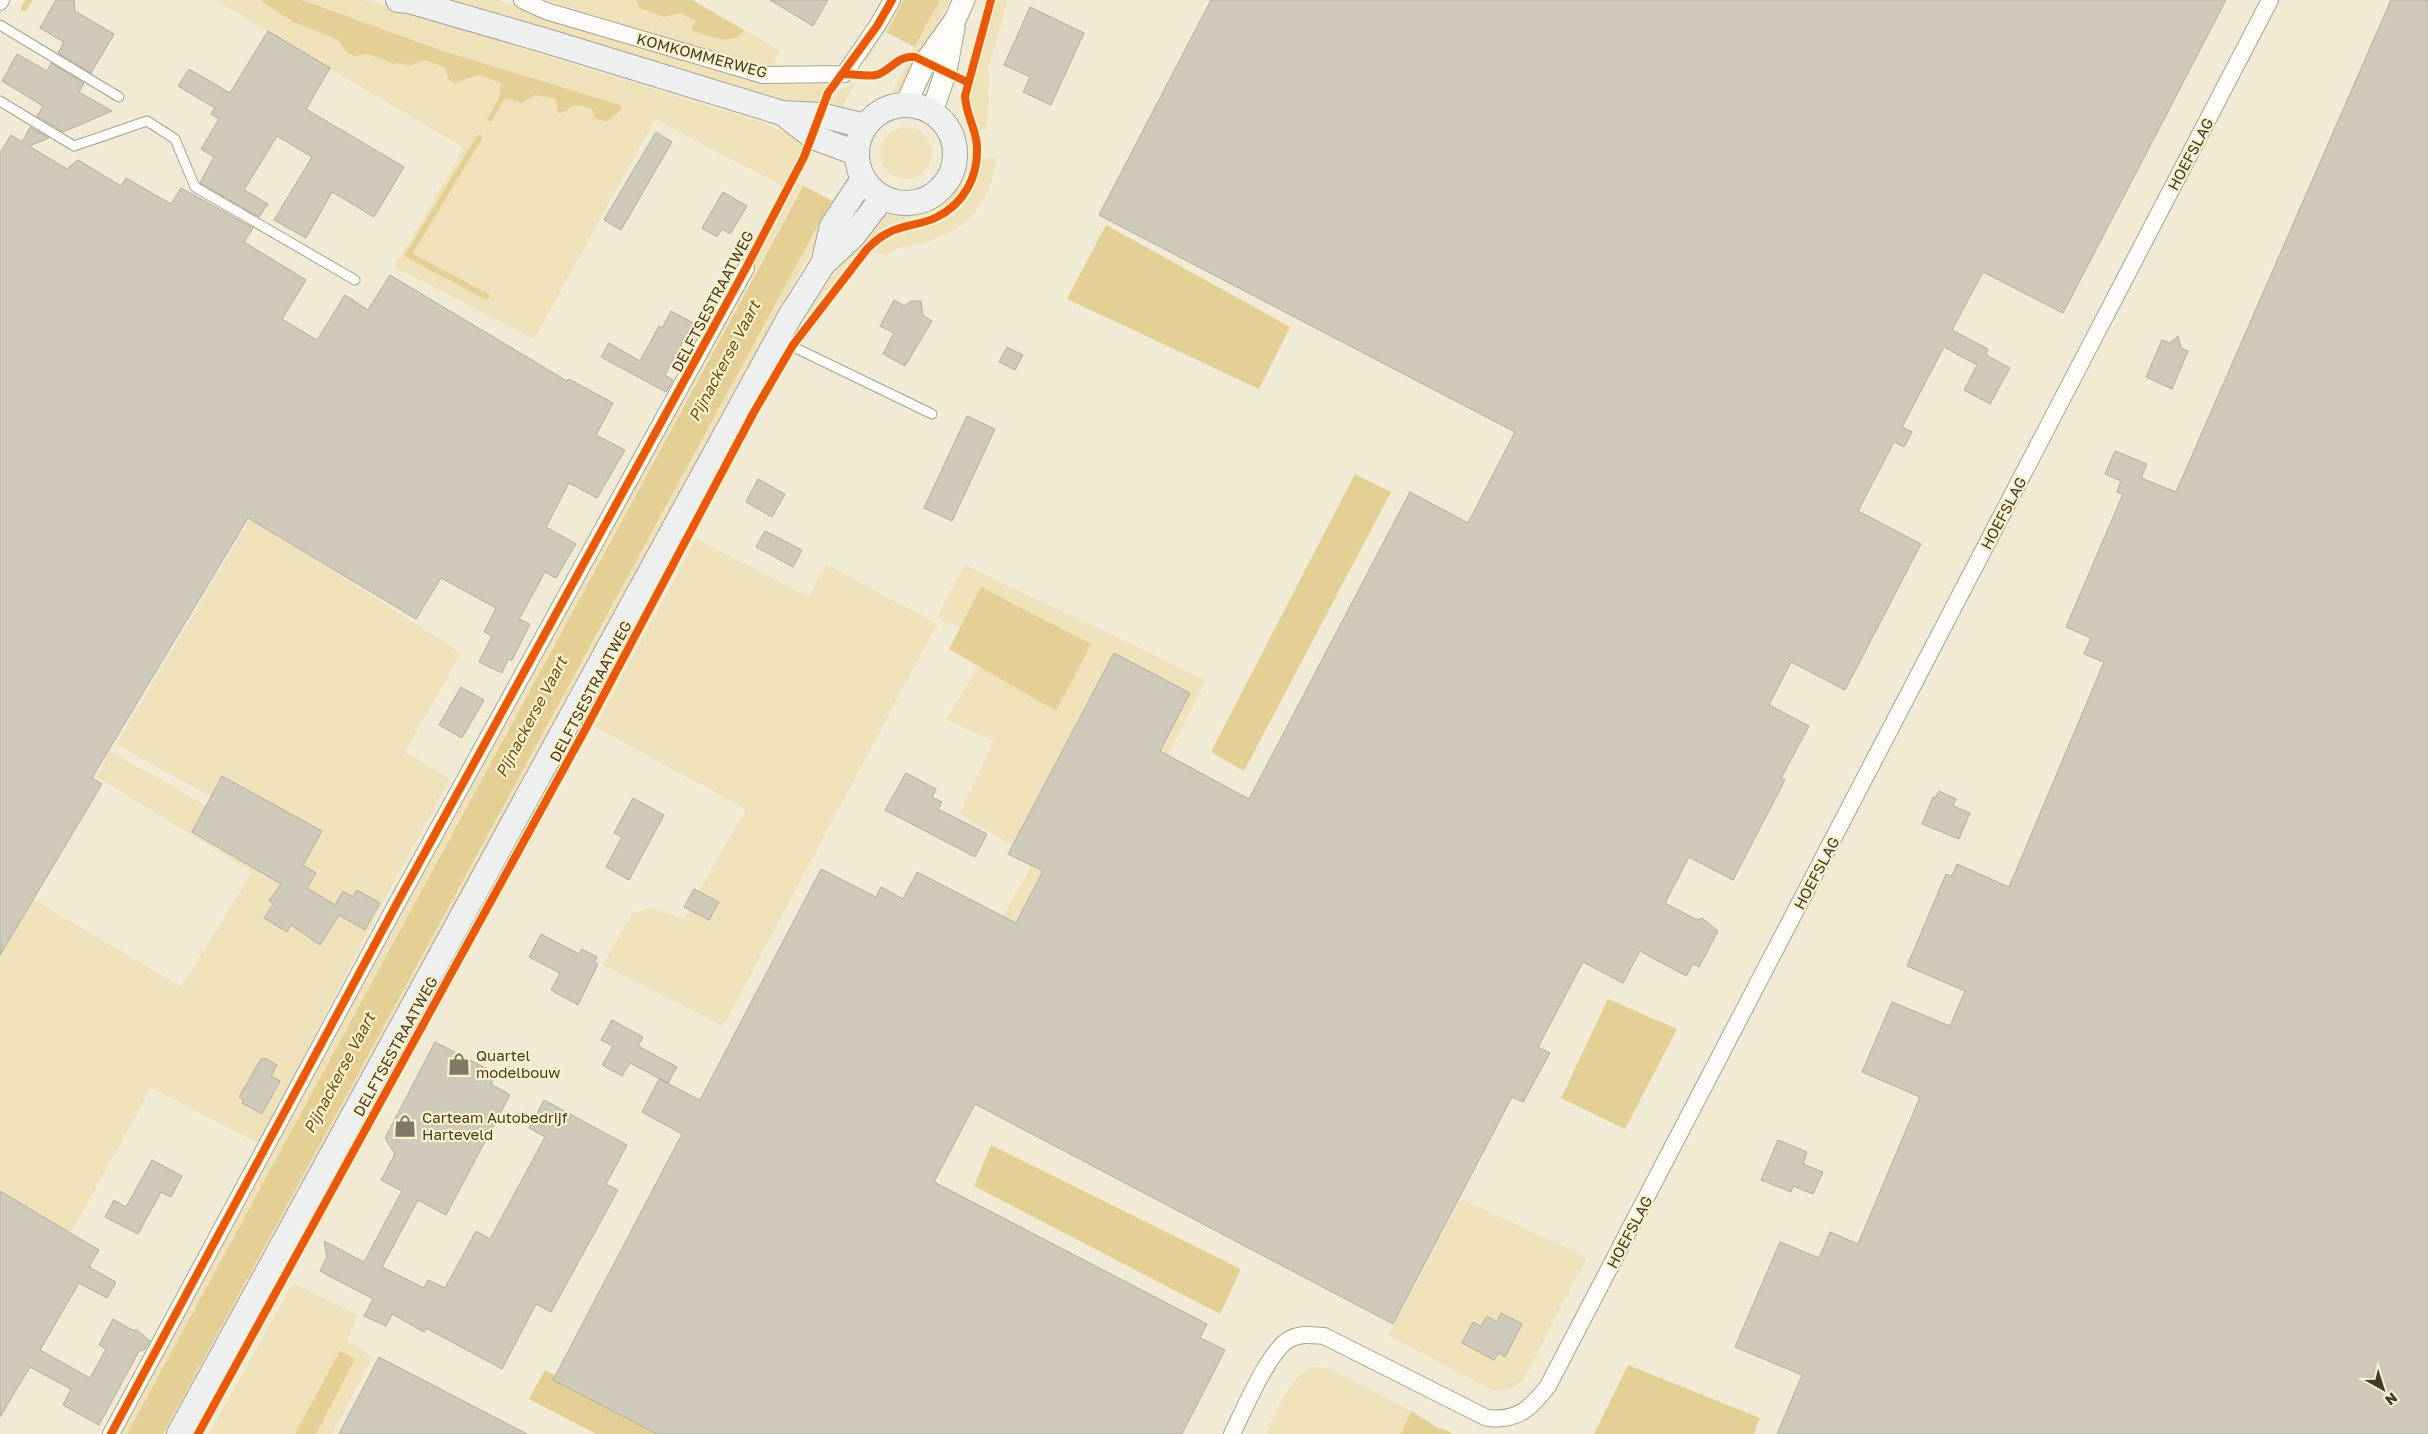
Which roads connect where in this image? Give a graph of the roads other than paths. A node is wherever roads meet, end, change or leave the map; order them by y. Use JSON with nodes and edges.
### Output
{"nodes":[{"id":1,"x":405,"y":0,"type":"edge"},
{"id":2,"x":522,"y":0,"type":"edge"},
{"id":3,"x":892,"y":0,"type":"edge"},
{"id":4,"x":964,"y":0,"type":"edge"},
{"id":5,"x":2270,"y":0,"type":"edge"},
{"id":6,"x":956,"y":20,"type":"junction"},
{"id":7,"x":0,"y":25,"type":"edge"},
{"id":8,"x":119,"y":97,"type":"dead end"},
{"id":9,"x":0,"y":101,"type":"edge"},
{"id":10,"x":897,"y":106,"type":"junction"},
{"id":11,"x":932,"y":112,"type":"junction"},
{"id":12,"x":782,"y":113,"type":"junction"},
{"id":13,"x":865,"y":126,"type":"junction"},
{"id":14,"x":859,"y":166,"type":"junction"},
{"id":15,"x":883,"y":197,"type":"junction"},
{"id":16,"x":823,"y":264,"type":"junction"},
{"id":17,"x":746,"y":268,"type":"dead end"},
{"id":18,"x":355,"y":280,"type":"dead end"},
{"id":19,"x":777,"y":339,"type":"junction"},
{"id":20,"x":932,"y":414,"type":"dead end"},
{"id":21,"x":111,"y":1434,"type":"edge"},
{"id":22,"x":179,"y":1434,"type":"edge"},
{"id":23,"x":1232,"y":1434,"type":"edge"}],
"edges":[{"from":1,"to":12,"type":"main road","name":"KOMKOMMERWEG"},
{"from":2,"to":3,"type":"street","name":"KOMKOMMERWEG"},
{"from":4,"to":6,"type":"street"},
{"from":5,"to":23,"type":"street","name":"HOEFSLAG"},
{"from":6,"to":10,"type":"street"},
{"from":6,"to":11,"type":"street"},
{"from":7,"to":8,"type":"lane"},
{"from":9,"to":18,"type":"lane"},
{"from":10,"to":11,"type":"main road"},
{"from":10,"to":13,"type":"main road"},
{"from":11,"to":15,"type":"main road"},
{"from":12,"to":13,"type":"main road","name":"KOMKOMMERWEG"},
{"from":12,"to":14,"type":"main road","name":"KOMKOMMERWEG"},
{"from":13,"to":14,"type":"main road"},
{"from":14,"to":15,"type":"main road"},
{"from":14,"to":16,"type":"main road","name":"DELFTSESTRAATWEG"},
{"from":15,"to":16,"type":"main road","name":"DELFTSESTRAATWEG"},
{"from":16,"to":19,"type":"main road","name":"DELFTSESTRAATWEG"},
{"from":17,"to":21,"type":"street","name":"DELFTSESTRAATWEG"},
{"from":19,"to":20,"type":"lane"},
{"from":19,"to":22,"type":"main road","name":"DELFTSESTRAATWEG"}]}
